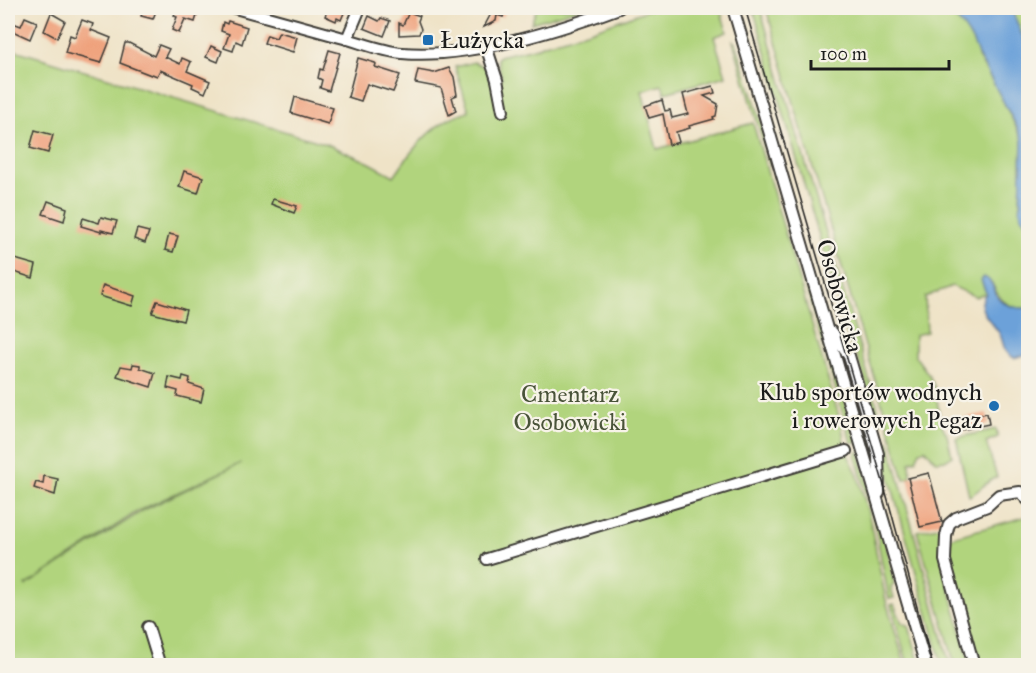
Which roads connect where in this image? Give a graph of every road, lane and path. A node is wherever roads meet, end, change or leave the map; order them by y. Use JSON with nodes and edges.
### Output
{"nodes":[{"id":1,"x":235,"y":8,"type":"edge"},
{"id":2,"x":360,"y":8,"type":"edge"},
{"id":3,"x":619,"y":8,"type":"edge"},
{"id":4,"x":733,"y":8,"type":"edge"},
{"id":5,"x":266,"y":12,"type":"edge"},
{"id":6,"x":347,"y":39,"type":"junction"},
{"id":7,"x":486,"y":46,"type":"junction"},
{"id":8,"x":502,"y":111,"type":"dead end"},
{"id":9,"x":846,"y":451,"type":"dead end"},
{"id":10,"x":1029,"y":500,"type":"edge"},
{"id":11,"x":487,"y":559,"type":"dead end"},
{"id":12,"x":148,"y":627,"type":"dead end"},
{"id":13,"x":160,"y":666,"type":"edge"},
{"id":14,"x":926,"y":666,"type":"edge"},
{"id":15,"x":974,"y":666,"type":"edge"}],
"edges":[{"from":1,"to":5,"type":"street"},
{"from":2,"to":6,"type":"street"},
{"from":3,"to":7,"type":"street"},
{"from":4,"to":14,"type":"street","name":"Osobowicka"},
{"from":5,"to":6,"type":"street"},
{"from":6,"to":7,"type":"street"},
{"from":7,"to":8,"type":"street"},
{"from":9,"to":11,"type":"street"},
{"from":10,"to":15,"type":"street"},
{"from":12,"to":13,"type":"street"}]}
